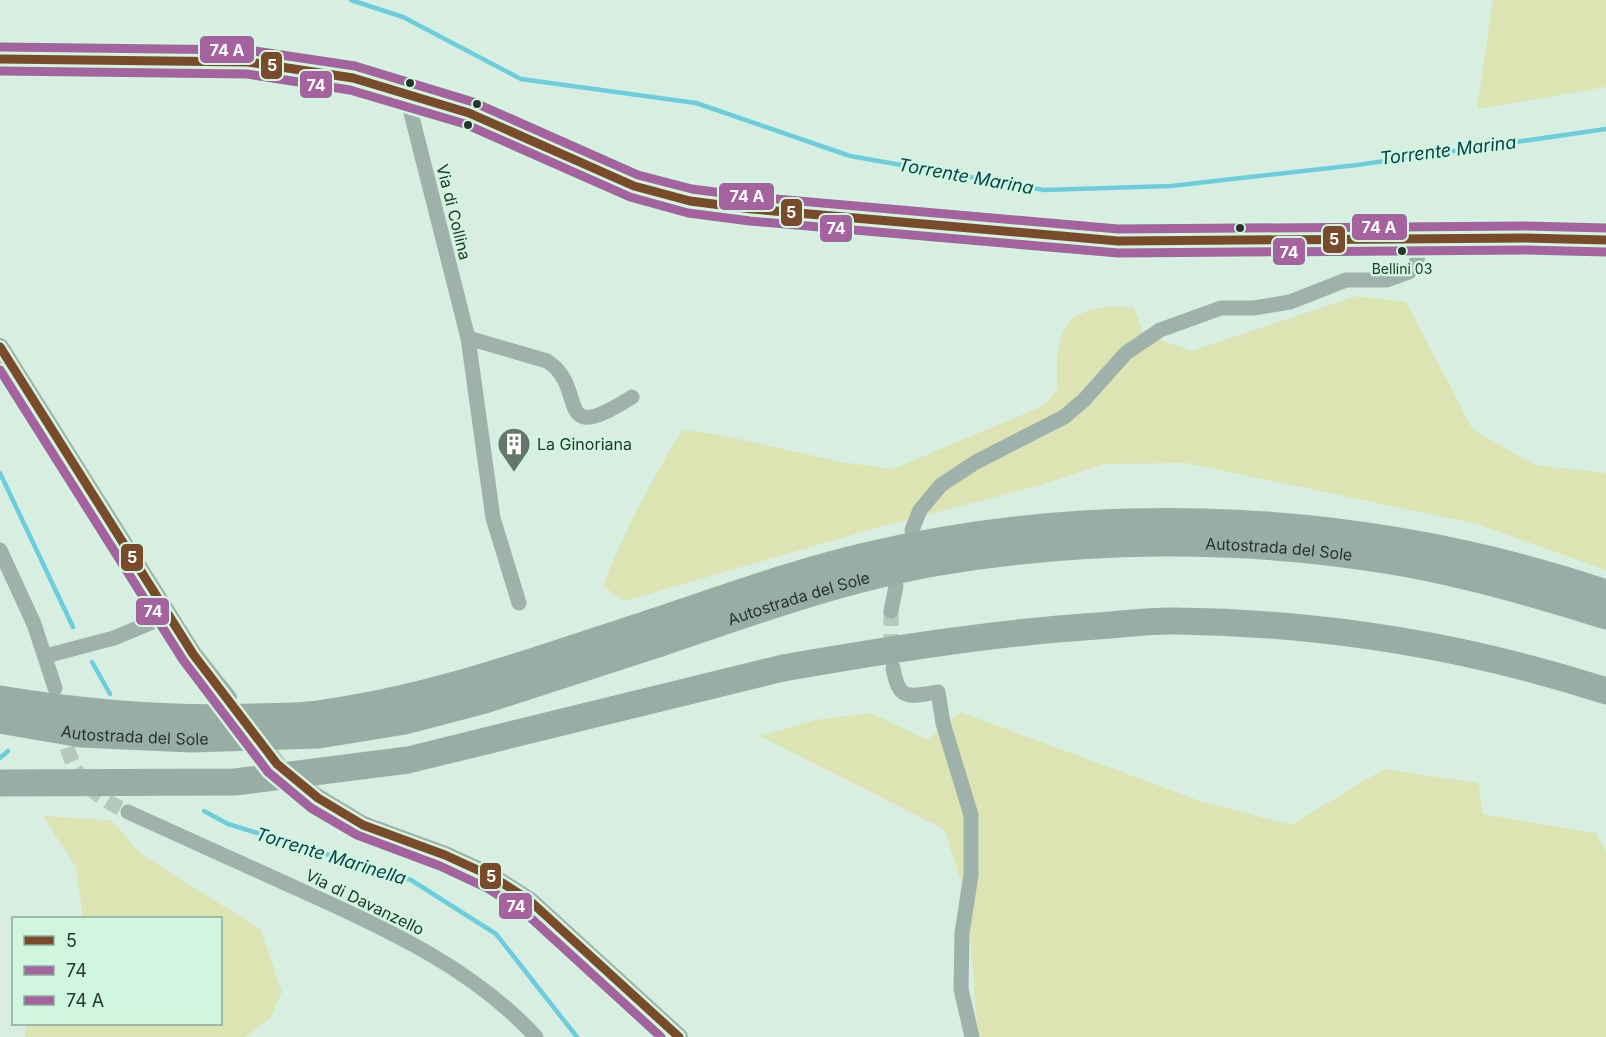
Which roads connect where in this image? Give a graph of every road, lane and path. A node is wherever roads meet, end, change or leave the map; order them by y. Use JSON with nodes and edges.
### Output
{"nodes":[{"id":1,"x":0,"y":59,"type":"edge"},
{"id":2,"x":414,"y":95,"type":"junction"},
{"id":3,"x":1422,"y":239,"type":"junction"},
{"id":4,"x":1606,"y":240,"type":"edge"},
{"id":5,"x":468,"y":338,"type":"junction"},
{"id":6,"x":0,"y":347,"type":"edge"},
{"id":7,"x":632,"y":397,"type":"dead end"},
{"id":8,"x":912,"y":530,"type":"dead end"},
{"id":9,"x":0,"y":550,"type":"edge"},
{"id":10,"x":896,"y":586,"type":"dead end"},
{"id":11,"x":1606,"y":593,"type":"edge"},
{"id":12,"x":519,"y":603,"type":"dead end"},
{"id":13,"x":891,"y":611,"type":"tunnel mouth"},
{"id":14,"x":169,"y":615,"type":"junction"},
{"id":15,"x":1606,"y":616,"type":"edge"},
{"id":16,"x":654,"y":633,"type":"junction"},
{"id":17,"x":46,"y":656,"type":"junction"},
{"id":18,"x":893,"y":668,"type":"tunnel mouth"},
{"id":19,"x":55,"y":688,"type":"dead end"},
{"id":20,"x":1606,"y":691,"type":"edge"},
{"id":21,"x":228,"y":698,"type":"dead end"},
{"id":22,"x":0,"y":699,"type":"edge"},
{"id":23,"x":0,"y":720,"type":"edge"},
{"id":24,"x":0,"y":783,"type":"edge"},
{"id":25,"x":318,"y":798,"type":"tunnel mouth"},
{"id":26,"x":128,"y":812,"type":"tunnel mouth"},
{"id":27,"x":536,"y":1037,"type":"edge"},
{"id":28,"x":679,"y":1037,"type":"edge"},
{"id":29,"x":972,"y":1037,"type":"edge"}],
"edges":[{"from":1,"to":2,"type":"main road"},
{"from":2,"to":3,"type":"main road"},
{"from":2,"to":5,"type":"street","name":"Via di Collina"},
{"from":3,"to":4,"type":"main road"},
{"from":3,"to":8,"type":"street"},
{"from":5,"to":7,"type":"street"},
{"from":5,"to":12,"type":"street","name":"Via di Collina"},
{"from":6,"to":14,"type":"street"},
{"from":9,"to":17,"type":"street"},
{"from":10,"to":13,"type":"street"},
{"from":11,"to":16,"type":"highway","name":"Autostrada del Sole"},
{"from":14,"to":17,"type":"street"},
{"from":14,"to":21,"type":"street"},
{"from":15,"to":16,"type":"highway","name":"Autostrada del Sole"},
{"from":16,"to":22,"type":"highway","name":"Autostrada del Sole","bridge":true},
{"from":16,"to":23,"type":"highway","name":"Autostrada del Sole","bridge":true},
{"from":17,"to":19,"type":"street"},
{"from":18,"to":29,"type":"street"},
{"from":20,"to":24,"type":"highway","bridge":true},
{"from":25,"to":28,"type":"street"},
{"from":26,"to":27,"type":"street","name":"Via di Davanzello"}]}
